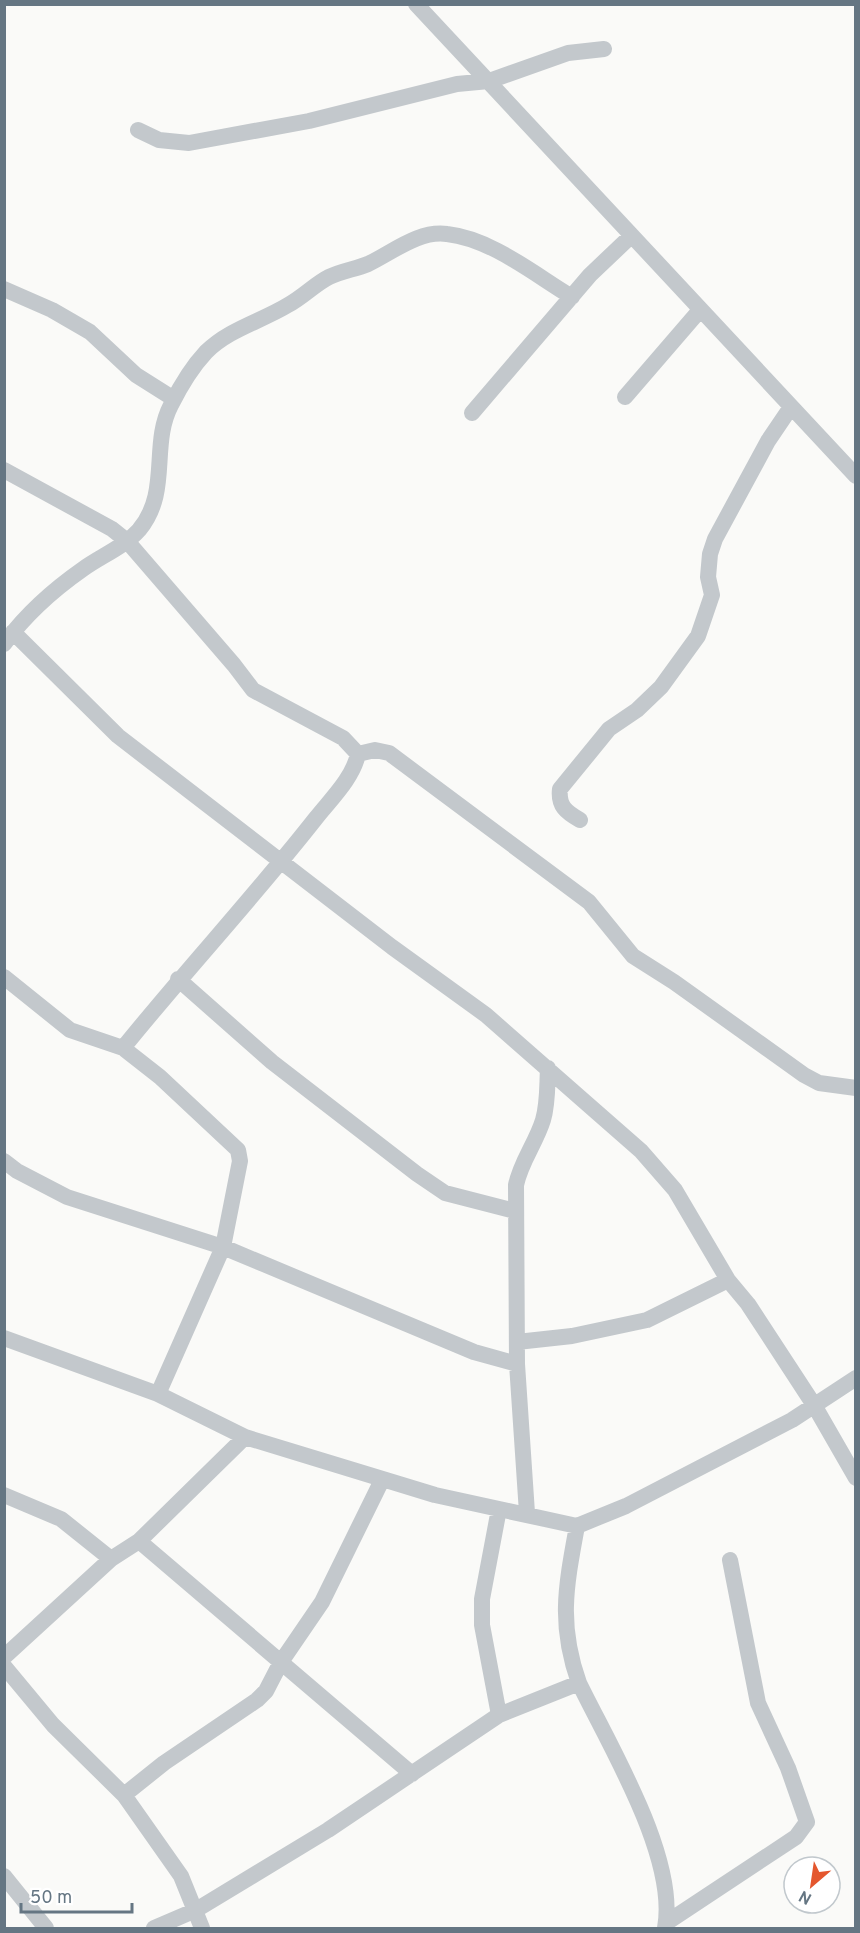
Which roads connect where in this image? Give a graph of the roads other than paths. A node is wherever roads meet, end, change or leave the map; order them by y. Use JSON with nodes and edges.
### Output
{"nodes":[{"id":1,"x":416,"y":4,"type":"edge"},
{"id":2,"x":604,"y":49,"type":"dead end"},
{"id":3,"x":489,"y":81,"type":"junction"},
{"id":4,"x":138,"y":130,"type":"dead end"},
{"id":5,"x":632,"y":236,"type":"junction"},
{"id":6,"x":4,"y":289,"type":"edge"},
{"id":7,"x":572,"y":297,"type":"junction"},
{"id":8,"x":700,"y":310,"type":"junction"},
{"id":9,"x":625,"y":397,"type":"dead end"},
{"id":10,"x":174,"y":399,"type":"junction"},
{"id":11,"x":791,"y":407,"type":"junction"},
{"id":12,"x":472,"y":413,"type":"dead end"},
{"id":13,"x":4,"y":470,"type":"edge"},
{"id":14,"x":855,"y":476,"type":"edge"},
{"id":15,"x":127,"y":541,"type":"junction"},
{"id":16,"x":9,"y":638,"type":"edge"},
{"id":17,"x":358,"y":754,"type":"junction"},
{"id":18,"x":580,"y":820,"type":"dead end"},
{"id":19,"x":282,"y":861,"type":"junction"},
{"id":20,"x":4,"y":977,"type":"edge"},
{"id":21,"x":178,"y":979,"type":"junction"},
{"id":22,"x":123,"y":1048,"type":"junction"},
{"id":23,"x":548,"y":1068,"type":"junction"},
{"id":24,"x":855,"y":1088,"type":"edge"},
{"id":25,"x":4,"y":1161,"type":"edge"},
{"id":26,"x":515,"y":1211,"type":"junction"},
{"id":27,"x":223,"y":1247,"type":"junction"},
{"id":28,"x":728,"y":1280,"type":"junction"},
{"id":29,"x":4,"y":1338,"type":"edge"},
{"id":30,"x":517,"y":1342,"type":"junction"},
{"id":31,"x":517,"y":1364,"type":"junction"},
{"id":32,"x":855,"y":1378,"type":"edge"},
{"id":33,"x":158,"y":1394,"type":"junction"},
{"id":34,"x":814,"y":1405,"type":"junction"},
{"id":35,"x":245,"y":1437,"type":"junction"},
{"id":36,"x":855,"y":1478,"type":"edge"},
{"id":37,"x":382,"y":1480,"type":"junction"},
{"id":38,"x":4,"y":1495,"type":"edge"},
{"id":39,"x":499,"y":1509,"type":"junction"},
{"id":40,"x":527,"y":1513,"type":"junction"},
{"id":41,"x":577,"y":1526,"type":"junction"},
{"id":42,"x":140,"y":1541,"type":"junction"},
{"id":43,"x":111,"y":1559,"type":"junction"},
{"id":44,"x":730,"y":1560,"type":"dead end"},
{"id":45,"x":4,"y":1657,"type":"edge"},
{"id":46,"x":281,"y":1662,"type":"junction"},
{"id":47,"x":4,"y":1666,"type":"edge"},
{"id":48,"x":579,"y":1683,"type":"junction"},
{"id":49,"x":499,"y":1715,"type":"junction"},
{"id":50,"x":412,"y":1774,"type":"junction"},
{"id":51,"x":124,"y":1795,"type":"junction"},
{"id":52,"x":4,"y":1876,"type":"edge"},
{"id":53,"x":196,"y":1910,"type":"junction"},
{"id":54,"x":666,"y":1926,"type":"edge"},
{"id":55,"x":46,"y":1929,"type":"edge"},
{"id":56,"x":154,"y":1929,"type":"edge"},
{"id":57,"x":202,"y":1929,"type":"edge"}],
"edges":[{"from":1,"to":3,"type":"street"},
{"from":2,"to":3,"type":"street"},
{"from":3,"to":4,"type":"street"},
{"from":3,"to":5,"type":"street"},
{"from":5,"to":7,"type":"street"},
{"from":5,"to":8,"type":"street"},
{"from":6,"to":10,"type":"street"},
{"from":7,"to":10,"type":"street"},
{"from":7,"to":12,"type":"street"},
{"from":8,"to":9,"type":"street"},
{"from":8,"to":11,"type":"street"},
{"from":10,"to":15,"type":"street"},
{"from":11,"to":14,"type":"street"},
{"from":11,"to":18,"type":"street"},
{"from":13,"to":15,"type":"street"},
{"from":15,"to":16,"type":"street"},
{"from":15,"to":17,"type":"street"},
{"from":16,"to":19,"type":"street"},
{"from":17,"to":19,"type":"street"},
{"from":17,"to":24,"type":"street"},
{"from":19,"to":21,"type":"street"},
{"from":19,"to":23,"type":"street"},
{"from":20,"to":22,"type":"street"},
{"from":21,"to":22,"type":"street"},
{"from":21,"to":26,"type":"street"},
{"from":22,"to":27,"type":"street"},
{"from":23,"to":26,"type":"street"},
{"from":23,"to":28,"type":"street"},
{"from":25,"to":27,"type":"street"},
{"from":26,"to":30,"type":"street"},
{"from":27,"to":31,"type":"street"},
{"from":27,"to":33,"type":"street"},
{"from":28,"to":30,"type":"street"},
{"from":28,"to":34,"type":"street"},
{"from":29,"to":33,"type":"street"},
{"from":30,"to":31,"type":"street"},
{"from":31,"to":40,"type":"street"},
{"from":32,"to":34,"type":"street"},
{"from":33,"to":35,"type":"street"},
{"from":34,"to":36,"type":"street"},
{"from":34,"to":41,"type":"street"},
{"from":35,"to":37,"type":"street"},
{"from":35,"to":42,"type":"street"},
{"from":37,"to":39,"type":"street"},
{"from":37,"to":46,"type":"street"},
{"from":38,"to":43,"type":"street"},
{"from":39,"to":40,"type":"street"},
{"from":39,"to":49,"type":"street"},
{"from":40,"to":41,"type":"street"},
{"from":41,"to":48,"type":"street"},
{"from":42,"to":43,"type":"street"},
{"from":42,"to":46,"type":"street"},
{"from":43,"to":45,"type":"street"},
{"from":44,"to":54,"type":"street"},
{"from":46,"to":50,"type":"street"},
{"from":46,"to":51,"type":"street"},
{"from":47,"to":51,"type":"street"},
{"from":48,"to":49,"type":"street"},
{"from":48,"to":54,"type":"street"},
{"from":49,"to":50,"type":"street"},
{"from":50,"to":53,"type":"street"},
{"from":51,"to":53,"type":"street"},
{"from":52,"to":55,"type":"street"},
{"from":53,"to":56,"type":"street"},
{"from":53,"to":57,"type":"street"}]}
